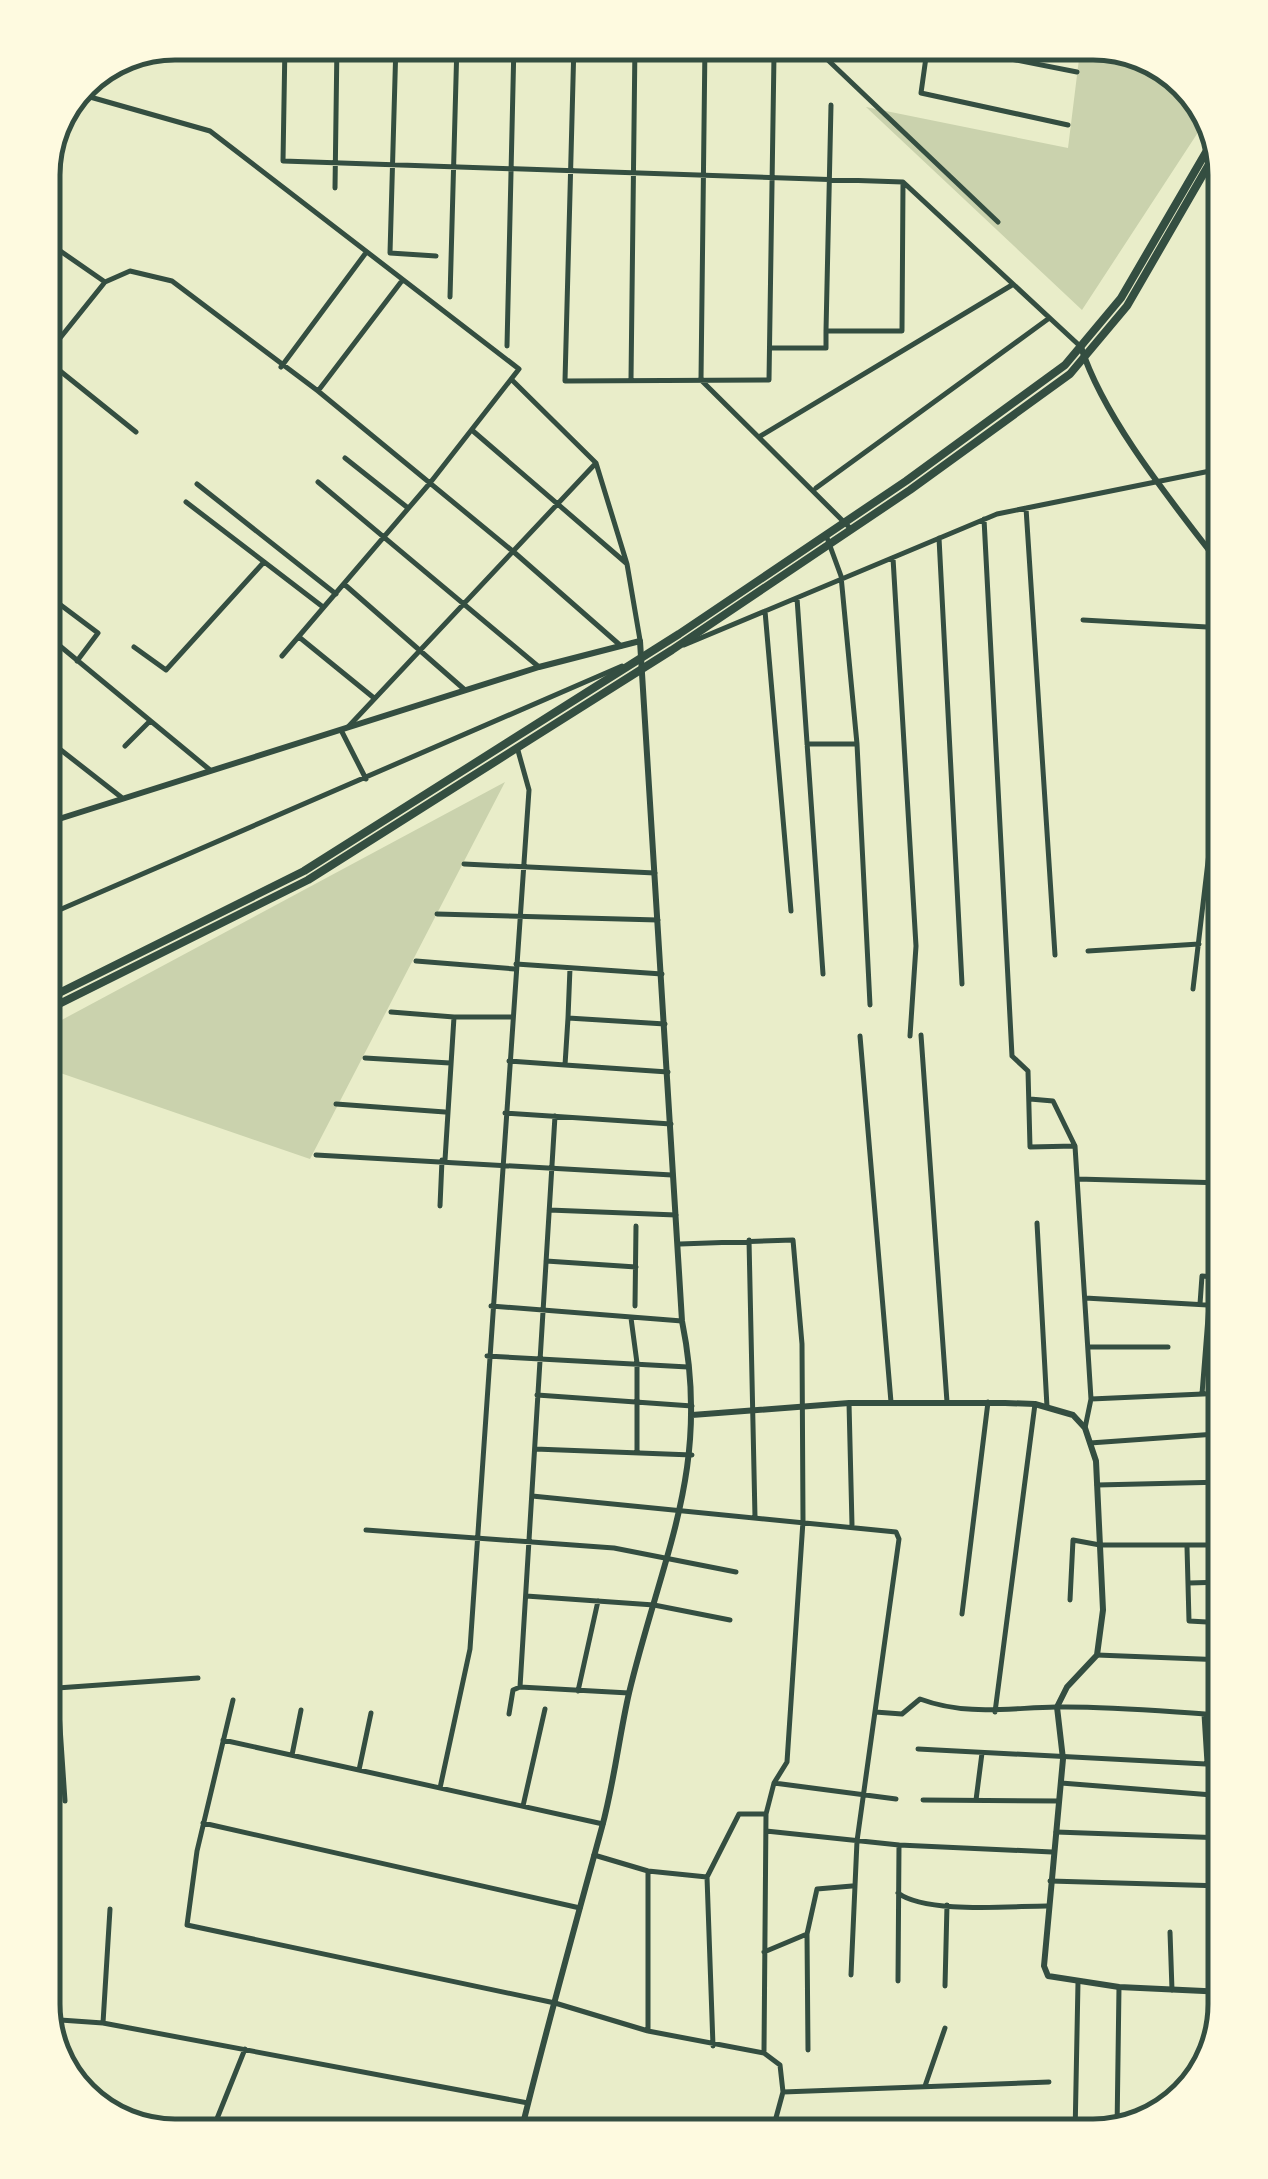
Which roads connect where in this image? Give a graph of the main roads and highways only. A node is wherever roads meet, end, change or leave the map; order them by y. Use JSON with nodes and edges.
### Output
{"nodes":[{"id":1,"x":1206,"y":152,"type":"edge"},
{"id":2,"x":1207,"y":168,"type":"edge"},
{"id":3,"x":848,"y":525,"type":"junction"},
{"id":4,"x":829,"y":539,"type":"junction"},
{"id":5,"x":644,"y":662,"type":"junction"},
{"id":6,"x":60,"y":992,"type":"edge"},
{"id":7,"x":60,"y":1004,"type":"edge"}],
"edges":[{"from":1,"to":3,"type":"main road"},
{"from":2,"to":3,"type":"main road"},
{"from":3,"to":4,"type":"main road"},
{"from":4,"to":5,"type":"main road"},
{"from":4,"to":5,"type":"main road"},
{"from":5,"to":6,"type":"main road"},
{"from":5,"to":7,"type":"main road"}]}
